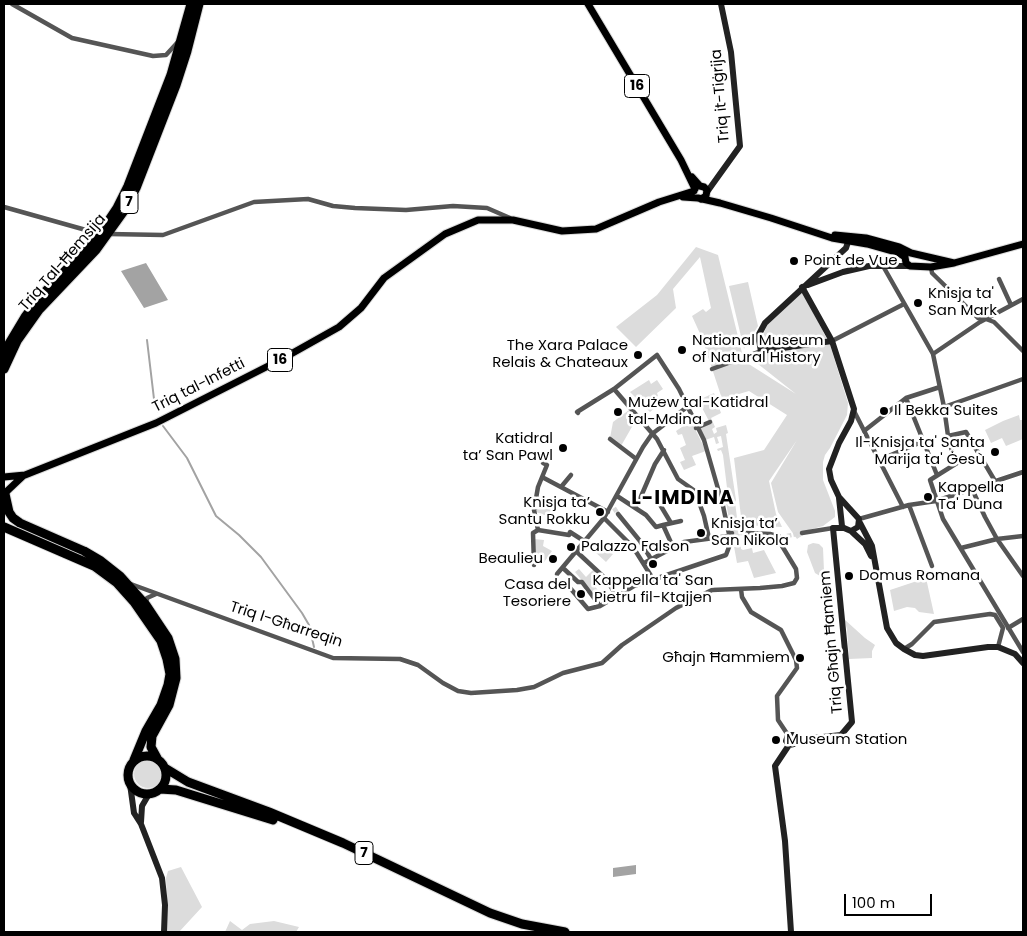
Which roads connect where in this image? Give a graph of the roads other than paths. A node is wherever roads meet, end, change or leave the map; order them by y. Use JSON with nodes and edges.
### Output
{"nodes":[{"id":1,"x":12,"y":4,"type":"edge"},
{"id":2,"x":191,"y":4,"type":"edge"},
{"id":3,"x":199,"y":4,"type":"edge"},
{"id":4,"x":588,"y":4,"type":"edge"},
{"id":5,"x":721,"y":4,"type":"edge"},
{"id":6,"x":182,"y":38,"type":"junction"},
{"id":7,"x":701,"y":192,"type":"junction"},
{"id":8,"x":4,"y":207,"type":"edge"},
{"id":9,"x":513,"y":220,"type":"junction"},
{"id":10,"x":109,"y":234,"type":"junction"},
{"id":11,"x":822,"y":234,"type":"junction"},
{"id":12,"x":99,"y":235,"type":"junction"},
{"id":13,"x":848,"y":242,"type":"junction"},
{"id":14,"x":1023,"y":244,"type":"edge"},
{"id":15,"x":910,"y":255,"type":"junction"},
{"id":16,"x":923,"y":256,"type":"junction"},
{"id":17,"x":954,"y":263,"type":"junction"},
{"id":18,"x":883,"y":266,"type":"junction"},
{"id":19,"x":913,"y":266,"type":"junction"},
{"id":20,"x":932,"y":267,"type":"junction"},
{"id":21,"x":999,"y":279,"type":"dead end"},
{"id":22,"x":802,"y":287,"type":"junction"},
{"id":23,"x":1023,"y":299,"type":"edge"},
{"id":24,"x":904,"y":304,"type":"junction"},
{"id":25,"x":1011,"y":305,"type":"junction"},
{"id":26,"x":986,"y":319,"type":"junction"},
{"id":27,"x":832,"y":341,"type":"junction"},
{"id":28,"x":760,"y":351,"type":"junction"},
{"id":29,"x":1023,"y":351,"type":"edge"},
{"id":30,"x":4,"y":352,"type":"edge"},
{"id":31,"x":932,"y":354,"type":"junction"},
{"id":32,"x":4,"y":369,"type":"edge"},
{"id":33,"x":712,"y":369,"type":"dead end"},
{"id":34,"x":1023,"y":380,"type":"edge"},
{"id":35,"x":940,"y":387,"type":"junction"},
{"id":36,"x":614,"y":389,"type":"junction"},
{"id":37,"x":906,"y":398,"type":"junction"},
{"id":38,"x":687,"y":407,"type":"junction"},
{"id":39,"x":944,"y":407,"type":"junction"},
{"id":40,"x":854,"y":409,"type":"junction"},
{"id":41,"x":578,"y":413,"type":"dead end"},
{"id":42,"x":710,"y":422,"type":"dead end"},
{"id":43,"x":696,"y":428,"type":"junction"},
{"id":44,"x":864,"y":431,"type":"junction"},
{"id":45,"x":652,"y":434,"type":"junction"},
{"id":46,"x":948,"y":436,"type":"junction"},
{"id":47,"x":610,"y":439,"type":"dead end"},
{"id":48,"x":924,"y":441,"type":"junction"},
{"id":49,"x":664,"y":450,"type":"junction"},
{"id":50,"x":635,"y":458,"type":"junction"},
{"id":51,"x":879,"y":460,"type":"junction"},
{"id":52,"x":543,"y":463,"type":"dead end"},
{"id":53,"x":1023,"y":472,"type":"edge"},
{"id":54,"x":25,"y":475,"type":"junction"},
{"id":55,"x":571,"y":475,"type":"dead end"},
{"id":56,"x":937,"y":475,"type":"junction"},
{"id":57,"x":4,"y":477,"type":"edge"},
{"id":58,"x":542,"y":477,"type":"junction"},
{"id":59,"x":995,"y":481,"type":"junction"},
{"id":60,"x":561,"y":487,"type":"junction"},
{"id":61,"x":972,"y":489,"type":"junction"},
{"id":62,"x":4,"y":494,"type":"edge"},
{"id":63,"x":617,"y":496,"type":"junction"},
{"id":64,"x":839,"y":497,"type":"junction"},
{"id":65,"x":936,"y":501,"type":"junction"},
{"id":66,"x":659,"y":503,"type":"dead end"},
{"id":67,"x":909,"y":505,"type":"junction"},
{"id":68,"x":635,"y":507,"type":"junction"},
{"id":69,"x":903,"y":507,"type":"junction"},
{"id":70,"x":608,"y":512,"type":"junction"},
{"id":71,"x":852,"y":513,"type":"junction"},
{"id":72,"x":618,"y":514,"type":"tunnel mouth"},
{"id":73,"x":604,"y":518,"type":"junction"},
{"id":74,"x":681,"y":521,"type":"dead end"},
{"id":75,"x":859,"y":521,"type":"junction"},
{"id":76,"x":671,"y":523,"type":"junction"},
{"id":77,"x":663,"y":525,"type":"junction"},
{"id":78,"x":845,"y":525,"type":"junction"},
{"id":79,"x":4,"y":527,"type":"edge"},
{"id":80,"x":833,"y":528,"type":"junction"},
{"id":81,"x":538,"y":530,"type":"junction"},
{"id":82,"x":4,"y":533,"type":"edge"},
{"id":83,"x":747,"y":533,"type":"tunnel mouth"},
{"id":84,"x":802,"y":533,"type":"tunnel mouth"},
{"id":85,"x":730,"y":534,"type":"junction"},
{"id":86,"x":22,"y":535,"type":"junction"},
{"id":87,"x":787,"y":536,"type":"tunnel mouth"},
{"id":88,"x":1023,"y":536,"type":"edge"},
{"id":89,"x":709,"y":538,"type":"junction"},
{"id":90,"x":780,"y":538,"type":"junction"},
{"id":91,"x":997,"y":538,"type":"junction"},
{"id":92,"x":584,"y":541,"type":"junction"},
{"id":93,"x":674,"y":547,"type":"junction"},
{"id":94,"x":961,"y":548,"type":"junction"},
{"id":95,"x":577,"y":552,"type":"junction"},
{"id":96,"x":651,"y":559,"type":"junction"},
{"id":97,"x":874,"y":560,"type":"junction"},
{"id":98,"x":644,"y":563,"type":"junction"},
{"id":99,"x":534,"y":565,"type":"dead end"},
{"id":100,"x":932,"y":566,"type":"dead end"},
{"id":101,"x":563,"y":568,"type":"junction"},
{"id":102,"x":557,"y":574,"type":"dead end"},
{"id":103,"x":1023,"y":576,"type":"edge"},
{"id":104,"x":653,"y":579,"type":"junction"},
{"id":105,"x":127,"y":582,"type":"junction"},
{"id":106,"x":565,"y":582,"type":"dead end"},
{"id":107,"x":741,"y":589,"type":"junction"},
{"id":108,"x":157,"y":594,"type":"junction"},
{"id":109,"x":617,"y":598,"type":"junction"},
{"id":110,"x":146,"y":605,"type":"junction"},
{"id":111,"x":600,"y":606,"type":"junction"},
{"id":112,"x":1023,"y":619,"type":"edge"},
{"id":113,"x":1008,"y":628,"type":"junction"},
{"id":114,"x":998,"y":647,"type":"junction"},
{"id":115,"x":904,"y":649,"type":"junction"},
{"id":116,"x":1022,"y":650,"type":"edge"},
{"id":117,"x":1015,"y":654,"type":"junction"},
{"id":118,"x":1023,"y":663,"type":"edge"},
{"id":119,"x":788,"y":735,"type":"junction"},
{"id":120,"x":796,"y":740,"type":"junction"},
{"id":121,"x":789,"y":745,"type":"junction"},
{"id":122,"x":157,"y":758,"type":"junction"},
{"id":123,"x":134,"y":760,"type":"junction"},
{"id":124,"x":165,"y":768,"type":"junction"},
{"id":125,"x":130,"y":784,"type":"junction"},
{"id":126,"x":160,"y":789,"type":"junction"},
{"id":127,"x":149,"y":794,"type":"junction"},
{"id":128,"x":141,"y":824,"type":"junction"},
{"id":129,"x":164,"y":932,"type":"edge"},
{"id":130,"x":537,"y":932,"type":"edge"},
{"id":131,"x":565,"y":932,"type":"edge"},
{"id":132,"x":790,"y":932,"type":"edge"}],
"edges":[{"from":1,"to":6,"type":"street"},
{"from":2,"to":6,"type":"highway","name":"Triq Tal-Ħemsija","number":"7"},
{"from":3,"to":10,"type":"highway","name":"Triq Tal-Ħemsija","number":"7"},
{"from":4,"to":7,"type":"main road","number":"16"},
{"from":5,"to":7,"type":"street","name":"Triq it-Tiġrija"},
{"from":6,"to":12,"type":"highway","name":"Triq Tal-Ħemsija","number":"7"},
{"from":7,"to":9,"type":"main road","name":"Triq tal-Infetti","number":"16"},
{"from":7,"to":11,"type":"main road"},
{"from":8,"to":12,"type":"street"},
{"from":9,"to":10,"type":"street"},
{"from":9,"to":54,"type":"main road","name":"Triq tal-Infetti","number":"16"},
{"from":10,"to":32,"type":"highway","name":"Triq Tal-Ħemsija","number":"7"},
{"from":11,"to":13,"type":"main road"},
{"from":11,"to":15,"type":"main road"},
{"from":12,"to":30,"type":"highway","name":"Triq Tal-Ħemsija","number":"7"},
{"from":13,"to":15,"type":"main road"},
{"from":13,"to":22,"type":"street"},
{"from":14,"to":17,"type":"main road"},
{"from":15,"to":16,"type":"main road"},
{"from":15,"to":19,"type":"main road"},
{"from":15,"to":19,"type":"main road"},
{"from":16,"to":17,"type":"main road"},
{"from":16,"to":20,"type":"main road"},
{"from":17,"to":20,"type":"main road"},
{"from":18,"to":19,"type":"street"},
{"from":18,"to":22,"type":"street"},
{"from":18,"to":24,"type":"street"},
{"from":19,"to":20,"type":"main road"},
{"from":20,"to":26,"type":"street"},
{"from":21,"to":25,"type":"street"},
{"from":22,"to":27,"type":"street"},
{"from":22,"to":28,"type":"street"},
{"from":23,"to":25,"type":"street"},
{"from":24,"to":27,"type":"street"},
{"from":24,"to":31,"type":"street"},
{"from":25,"to":26,"type":"street"},
{"from":26,"to":29,"type":"street"},
{"from":26,"to":31,"type":"street"},
{"from":27,"to":28,"type":"street"},
{"from":27,"to":40,"type":"street"},
{"from":28,"to":33,"type":"street"},
{"from":31,"to":35,"type":"street"},
{"from":34,"to":39,"type":"street"},
{"from":35,"to":37,"type":"street"},
{"from":35,"to":39,"type":"street"},
{"from":36,"to":38,"type":"street"},
{"from":36,"to":41,"type":"street"},
{"from":36,"to":45,"type":"street"},
{"from":37,"to":44,"type":"street"},
{"from":37,"to":48,"type":"street"},
{"from":38,"to":43,"type":"street"},
{"from":38,"to":45,"type":"street"},
{"from":39,"to":46,"type":"street"},
{"from":40,"to":44,"type":"street"},
{"from":40,"to":64,"type":"street"},
{"from":42,"to":43,"type":"street"},
{"from":43,"to":85,"type":"street"},
{"from":44,"to":51,"type":"street"},
{"from":45,"to":49,"type":"street"},
{"from":45,"to":50,"type":"street"},
{"from":46,"to":56,"type":"street"},
{"from":46,"to":59,"type":"street"},
{"from":47,"to":50,"type":"street"},
{"from":48,"to":51,"type":"street"},
{"from":48,"to":56,"type":"street"},
{"from":49,"to":68,"type":"street"},
{"from":49,"to":89,"type":"street"},
{"from":50,"to":63,"type":"street"},
{"from":51,"to":69,"type":"street"},
{"from":52,"to":58,"type":"street"},
{"from":53,"to":59,"type":"street"},
{"from":54,"to":57,"type":"main road","name":"Triq tal-Infetti","number":"16"},
{"from":54,"to":62,"type":"main road","name":"Triq tal-Infetti","number":"16"},
{"from":55,"to":60,"type":"street"},
{"from":56,"to":65,"type":"street"},
{"from":58,"to":60,"type":"street"},
{"from":58,"to":81,"type":"street"},
{"from":59,"to":61,"type":"street"},
{"from":60,"to":70,"type":"street"},
{"from":61,"to":65,"type":"street"},
{"from":61,"to":91,"type":"street"},
{"from":62,"to":105,"type":"highway","number":"7"},
{"from":63,"to":68,"type":"street"},
{"from":63,"to":70,"type":"street"},
{"from":64,"to":71,"type":"street"},
{"from":64,"to":78,"type":"street"},
{"from":65,"to":67,"type":"street"},
{"from":65,"to":94,"type":"street"},
{"from":66,"to":76,"type":"street"},
{"from":67,"to":69,"type":"street"},
{"from":67,"to":100,"type":"street"},
{"from":68,"to":77,"type":"street"},
{"from":69,"to":75,"type":"street"},
{"from":70,"to":73,"type":"street"},
{"from":71,"to":75,"type":"street"},
{"from":71,"to":78,"type":"street"},
{"from":72,"to":96,"type":"street"},
{"from":73,"to":92,"type":"street"},
{"from":73,"to":98,"type":"street"},
{"from":74,"to":76,"type":"street"},
{"from":75,"to":78,"type":"street"},
{"from":75,"to":97,"type":"street"},
{"from":76,"to":77,"type":"street"},
{"from":77,"to":93,"type":"street"},
{"from":78,"to":80,"type":"street"},
{"from":78,"to":97,"type":"street"},
{"from":79,"to":86,"type":"highway"},
{"from":80,"to":84,"type":"street"},
{"from":80,"to":120,"type":"street","name":"Triq Għajn Ħamiem"},
{"from":81,"to":92,"type":"street"},
{"from":81,"to":99,"type":"street"},
{"from":82,"to":86,"type":"highway"},
{"from":83,"to":90,"type":"street"},
{"from":85,"to":89,"type":"street"},
{"from":85,"to":104,"type":"street"},
{"from":86,"to":123,"type":"highway"},
{"from":87,"to":90,"type":"street"},
{"from":88,"to":91,"type":"street"},
{"from":89,"to":93,"type":"street"},
{"from":90,"to":107,"type":"street","name":"Triq l-Għarreqin"},
{"from":91,"to":94,"type":"street"},
{"from":91,"to":103,"type":"street"},
{"from":92,"to":95,"type":"street"},
{"from":93,"to":96,"type":"street"},
{"from":94,"to":113,"type":"street"},
{"from":95,"to":101,"type":"street"},
{"from":95,"to":109,"type":"street"},
{"from":96,"to":98,"type":"street"},
{"from":97,"to":115,"type":"street"},
{"from":98,"to":104,"type":"street"},
{"from":101,"to":102,"type":"street"},
{"from":101,"to":111,"type":"street"},
{"from":104,"to":109,"type":"street"},
{"from":105,"to":108,"type":"street","name":"Triq l-Għarreqin"},
{"from":105,"to":110,"type":"highway","number":"7"},
{"from":106,"to":111,"type":"street"},
{"from":107,"to":108,"type":"street","name":"Triq l-Għarreqin"},
{"from":107,"to":119,"type":"street"},
{"from":108,"to":110,"type":"street"},
{"from":109,"to":111,"type":"street"},
{"from":110,"to":122,"type":"highway","number":"7"},
{"from":112,"to":113,"type":"street"},
{"from":113,"to":116,"type":"street"},
{"from":114,"to":115,"type":"street"},
{"from":114,"to":115,"type":"street"},
{"from":114,"to":117,"type":"street"},
{"from":116,"to":117,"type":"street"},
{"from":117,"to":118,"type":"street"},
{"from":119,"to":120,"type":"street"},
{"from":119,"to":121,"type":"street"},
{"from":120,"to":121,"type":"street","name":"Triq Għajn Ħamiem"},
{"from":121,"to":132,"type":"street","name":"Triq Għajn Ħamiem"},
{"from":122,"to":123,"type":"highway"},
{"from":122,"to":124,"type":"highway","number":"7"},
{"from":123,"to":125,"type":"highway"},
{"from":124,"to":126,"type":"highway"},
{"from":124,"to":131,"type":"highway","number":"7"},
{"from":125,"to":127,"type":"highway"},
{"from":125,"to":128,"type":"street"},
{"from":126,"to":127,"type":"highway"},
{"from":126,"to":130,"type":"highway","number":"7"},
{"from":127,"to":128,"type":"street"},
{"from":128,"to":129,"type":"street"}]}
